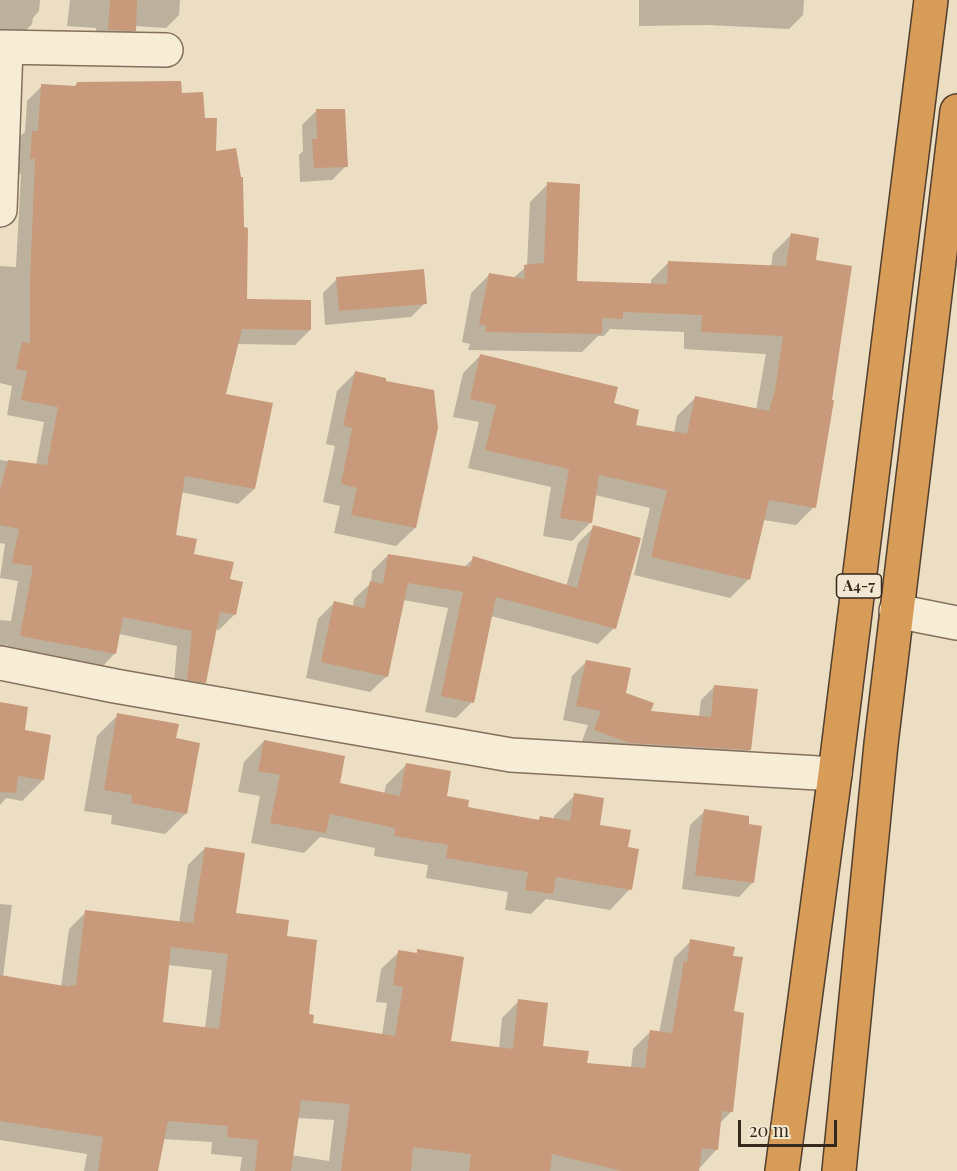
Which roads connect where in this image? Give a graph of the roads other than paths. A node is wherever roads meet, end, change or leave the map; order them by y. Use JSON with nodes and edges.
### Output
{"nodes":[{"id":1,"x":931,"y":0,"type":"edge"},
{"id":2,"x":3,"y":47,"type":"edge"},
{"id":3,"x":166,"y":50,"type":"dead end"},
{"id":4,"x":957,"y":111,"type":"edge"},
{"id":5,"x":953,"y":171,"type":"edge"},
{"id":6,"x":0,"y":210,"type":"edge"},
{"id":7,"x":896,"y":611,"type":"junction"},
{"id":8,"x":957,"y":623,"type":"edge"},
{"id":9,"x":0,"y":663,"type":"edge"},
{"id":10,"x":836,"y":774,"type":"junction"},
{"id":11,"x":782,"y":1171,"type":"edge"},
{"id":12,"x":839,"y":1171,"type":"edge"}],
"edges":[{"from":1,"to":10,"type":"highway","number":"A4-7"},
{"from":2,"to":3,"type":"street"},
{"from":2,"to":6,"type":"street"},
{"from":4,"to":5,"type":"highway","number":"A4-7"},
{"from":5,"to":7,"type":"highway","number":"A4-7"},
{"from":7,"to":8,"type":"street"},
{"from":7,"to":12,"type":"highway","number":"A4-7"},
{"from":9,"to":10,"type":"street"},
{"from":10,"to":11,"type":"highway","number":"A4-7"}]}
